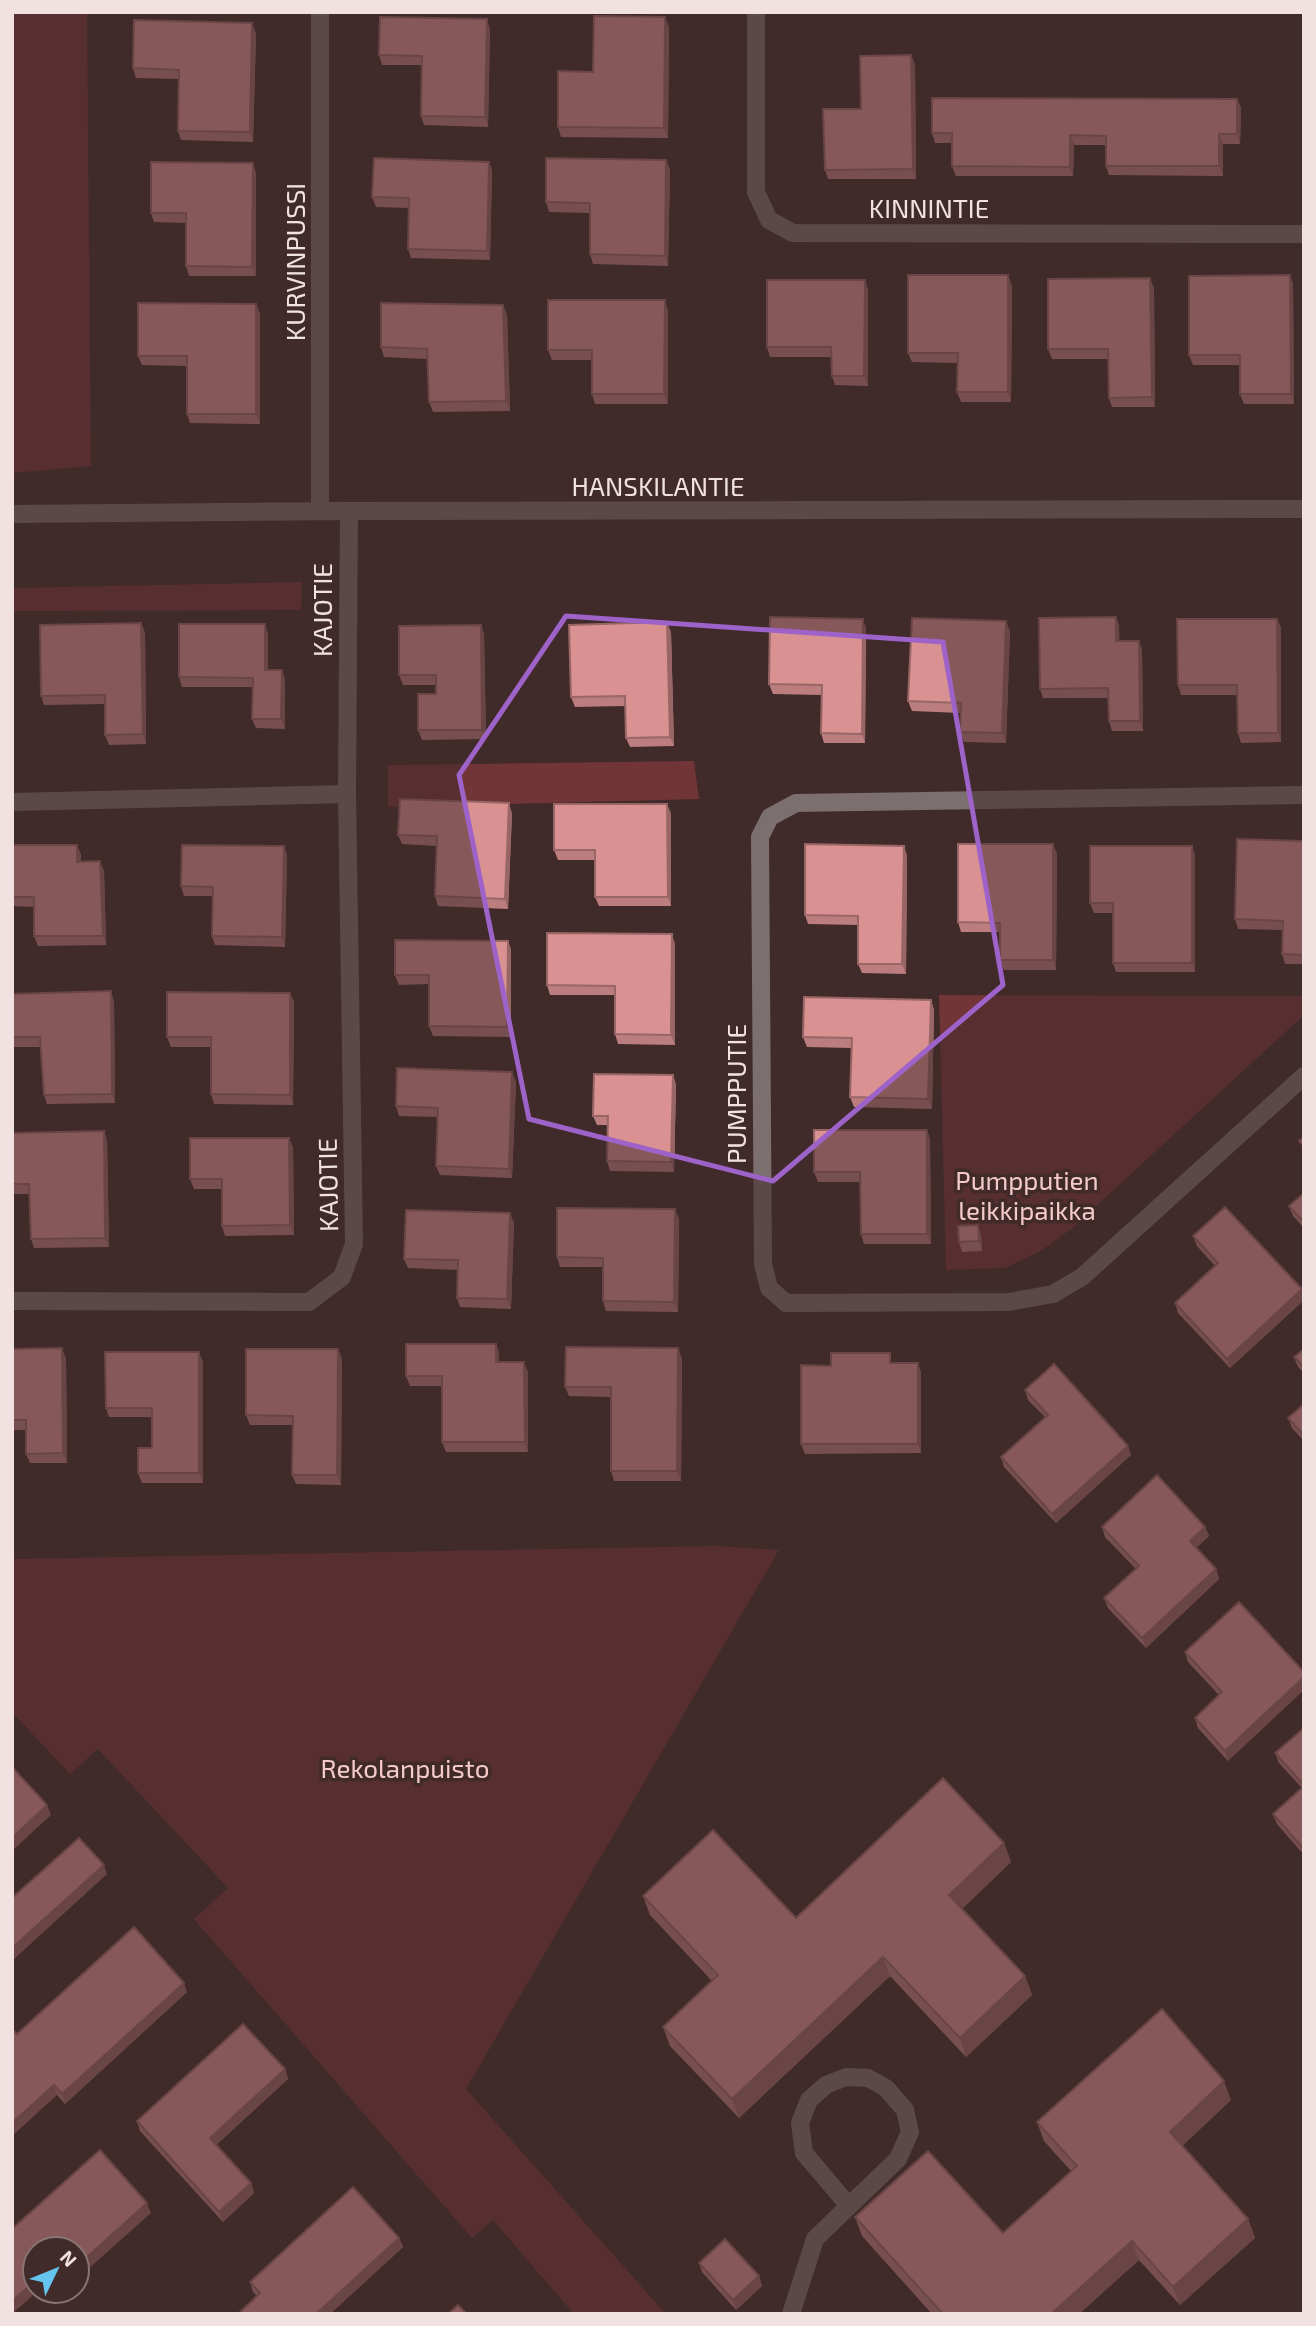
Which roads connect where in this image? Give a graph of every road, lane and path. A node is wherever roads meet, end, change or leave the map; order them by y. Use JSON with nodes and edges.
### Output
{"nodes":[{"id":1,"x":320,"y":12,"type":"edge"},
{"id":2,"x":756,"y":12,"type":"edge"},
{"id":3,"x":1304,"y":234,"type":"edge"},
{"id":4,"x":1304,"y":509,"type":"edge"},
{"id":5,"x":349,"y":510,"type":"junction"},
{"id":6,"x":320,"y":511,"type":"junction"},
{"id":7,"x":12,"y":514,"type":"edge"},
{"id":8,"x":347,"y":794,"type":"junction"},
{"id":9,"x":1304,"y":795,"type":"edge"},
{"id":10,"x":12,"y":802,"type":"edge"},
{"id":11,"x":1304,"y":1076,"type":"edge"},
{"id":12,"x":12,"y":1301,"type":"edge"},
{"id":13,"x":849,"y":2206,"type":"junction"},
{"id":14,"x":791,"y":2314,"type":"edge"}],
"edges":[{"from":1,"to":6,"type":"street","name":"KURVINPUSSI"},
{"from":2,"to":3,"type":"street","name":"KINNINTIE"},
{"from":4,"to":5,"type":"street","name":"HANSKILANTIE"},
{"from":5,"to":6,"type":"street","name":"HANSKILANTIE"},
{"from":5,"to":8,"type":"street","name":"KAJOTIE"},
{"from":6,"to":7,"type":"street","name":"HANSKILANTIE"},
{"from":8,"to":10,"type":"street"},
{"from":8,"to":12,"type":"street","name":"KAJOTIE"},
{"from":9,"to":11,"type":"street","name":"PUMPPUTIE"},
{"from":13,"to":13,"type":"street"},
{"from":13,"to":14,"type":"street"}]}
